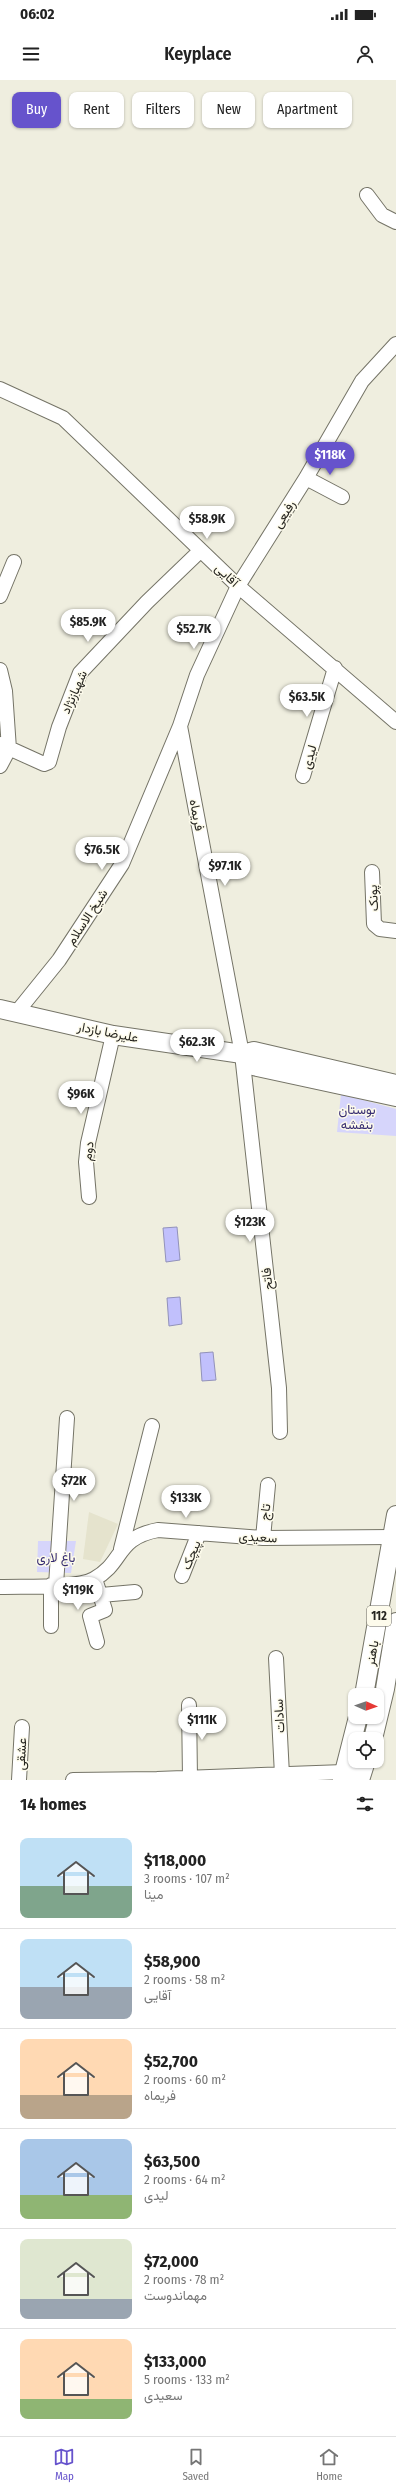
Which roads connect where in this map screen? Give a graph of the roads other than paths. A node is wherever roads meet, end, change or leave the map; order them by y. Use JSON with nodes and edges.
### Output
{"nodes":[{"id":1,"x":367,"y":195,"type":"dead end"},
{"id":2,"x":396,"y":222,"type":"edge"},
{"id":3,"x":396,"y":344,"type":"edge"},
{"id":4,"x":0,"y":389,"type":"edge"},
{"id":5,"x":306,"y":478,"type":"junction"},
{"id":6,"x":342,"y":497,"type":"dead end"},
{"id":7,"x":200,"y":551,"type":"junction"},
{"id":8,"x":14,"y":562,"type":"dead end"},
{"id":9,"x":238,"y":586,"type":"junction"},
{"id":10,"x":0,"y":596,"type":"edge"},
{"id":11,"x":335,"y":668,"type":"junction"},
{"id":12,"x":0,"y":670,"type":"edge"},
{"id":13,"x":396,"y":722,"type":"edge"},
{"id":14,"x":180,"y":726,"type":"junction"},
{"id":15,"x":4,"y":747,"type":"edge"},
{"id":16,"x":0,"y":766,"type":"edge"},
{"id":17,"x":303,"y":776,"type":"dead end"},
{"id":18,"x":372,"y":872,"type":"dead end"},
{"id":19,"x":396,"y":931,"type":"edge"},
{"id":20,"x":9,"y":1011,"type":"edge"},
{"id":21,"x":113,"y":1035,"type":"junction"},
{"id":22,"x":242,"y":1054,"type":"junction"},
{"id":23,"x":396,"y":1084,"type":"edge"},
{"id":24,"x":396,"y":1097,"type":"edge"},
{"id":25,"x":89,"y":1197,"type":"dead end"},
{"id":26,"x":67,"y":1418,"type":"dead end"},
{"id":27,"x":152,"y":1426,"type":"dead end"},
{"id":28,"x":280,"y":1432,"type":"dead end"},
{"id":29,"x":268,"y":1486,"type":"dead end"},
{"id":30,"x":396,"y":1515,"type":"edge"},
{"id":31,"x":199,"y":1533,"type":"junction"},
{"id":32,"x":392,"y":1537,"type":"junction"},
{"id":33,"x":263,"y":1538,"type":"junction"},
{"id":34,"x":120,"y":1552,"type":"junction"},
{"id":35,"x":182,"y":1576,"type":"dead end"},
{"id":36,"x":95,"y":1579,"type":"junction"},
{"id":37,"x":53,"y":1585,"type":"junction"},
{"id":38,"x":0,"y":1587,"type":"edge"},
{"id":39,"x":135,"y":1592,"type":"dead end"},
{"id":40,"x":101,"y":1595,"type":"junction"},
{"id":41,"x":396,"y":1622,"type":"edge"},
{"id":42,"x":51,"y":1626,"type":"dead end"},
{"id":43,"x":97,"y":1642,"type":"dead end"},
{"id":44,"x":276,"y":1658,"type":"dead end"},
{"id":45,"x":365,"y":1688,"type":"edge"},
{"id":46,"x":390,"y":1688,"type":"edge"},
{"id":47,"x":189,"y":1705,"type":"dead end"},
{"id":48,"x":356,"y":1724,"type":"edge"},
{"id":49,"x":22,"y":1727,"type":"dead end"},
{"id":50,"x":374,"y":1732,"type":"edge"},
{"id":51,"x":364,"y":1768,"type":"edge"},
{"id":52,"x":282,"y":1775,"type":"junction"},
{"id":53,"x":343,"y":1776,"type":"edge"},
{"id":54,"x":260,"y":1777,"type":"edge"},
{"id":55,"x":190,"y":1778,"type":"junction"},
{"id":56,"x":20,"y":1780,"type":"edge"},
{"id":57,"x":73,"y":1780,"type":"edge"},
{"id":58,"x":157,"y":1780,"type":"edge"},
{"id":59,"x":360,"y":1780,"type":"edge"}],
"edges":[{"from":1,"to":2,"type":"street"},
{"from":3,"to":5,"type":"street","name":"رفیعی"},
{"from":4,"to":7,"type":"street","name":"آقایی"},
{"from":5,"to":6,"type":"street"},
{"from":5,"to":9,"type":"street","name":"رفیعی"},
{"from":7,"to":9,"type":"street","name":"آقایی"},
{"from":7,"to":15,"type":"street","name":"شهبازنژاد"},
{"from":8,"to":10,"type":"street"},
{"from":9,"to":11,"type":"street","name":"آقایی"},
{"from":9,"to":14,"type":"street","name":"فریماه"},
{"from":11,"to":13,"type":"street","name":"آقایی"},
{"from":11,"to":17,"type":"street","name":"لیدی"},
{"from":12,"to":15,"type":"street"},
{"from":14,"to":20,"type":"street","name":"شیخ الاسلام"},
{"from":14,"to":22,"type":"street","name":"فریماه"},
{"from":15,"to":16,"type":"street"},
{"from":18,"to":19,"type":"street","name":"پونک"},
{"from":20,"to":21,"type":"main road","name":"علیرضا بازدار"},
{"from":21,"to":22,"type":"main road","name":"علیرضا بازدار"},
{"from":21,"to":25,"type":"street","name":"دوم"},
{"from":22,"to":23,"type":"main road","name":"علیرضا بازدار"},
{"from":22,"to":24,"type":"main road"},
{"from":22,"to":28,"type":"street","name":"فاتح"},
{"from":26,"to":37,"type":"street"},
{"from":27,"to":34,"type":"street"},
{"from":29,"to":33,"type":"street","name":"تاج"},
{"from":30,"to":32,"type":"main road","name":"باهنر","number":"112"},
{"from":31,"to":33,"type":"street","name":"سعیدی"},
{"from":31,"to":34,"type":"street","name":"سعیدی"},
{"from":31,"to":35,"type":"street","name":"پیچک"},
{"from":32,"to":33,"type":"street","name":"سعیدی"},
{"from":32,"to":45,"type":"main road","name":"باهنر","number":"112"},
{"from":34,"to":36,"type":"street","name":"سعیدی"},
{"from":36,"to":37,"type":"street","name":"سعیدی"},
{"from":36,"to":40,"type":"street"},
{"from":37,"to":38,"type":"street","name":"سعیدی"},
{"from":37,"to":42,"type":"street"},
{"from":39,"to":40,"type":"street"},
{"from":40,"to":43,"type":"street"},
{"from":41,"to":46,"type":"main road","name":"باهنر","number":"112"},
{"from":44,"to":52,"type":"street","name":"سادات"},
{"from":46,"to":50,"type":"main road","name":"باهنر","number":"112"},
{"from":47,"to":55,"type":"street"},
{"from":48,"to":53,"type":"main road"},
{"from":49,"to":56,"type":"street","name":"عشقی"},
{"from":51,"to":59,"type":"main road"},
{"from":52,"to":53,"type":"street"},
{"from":52,"to":54,"type":"street"},
{"from":54,"to":55,"type":"street"},
{"from":55,"to":58,"type":"street"},
{"from":57,"to":58,"type":"street"}]}
